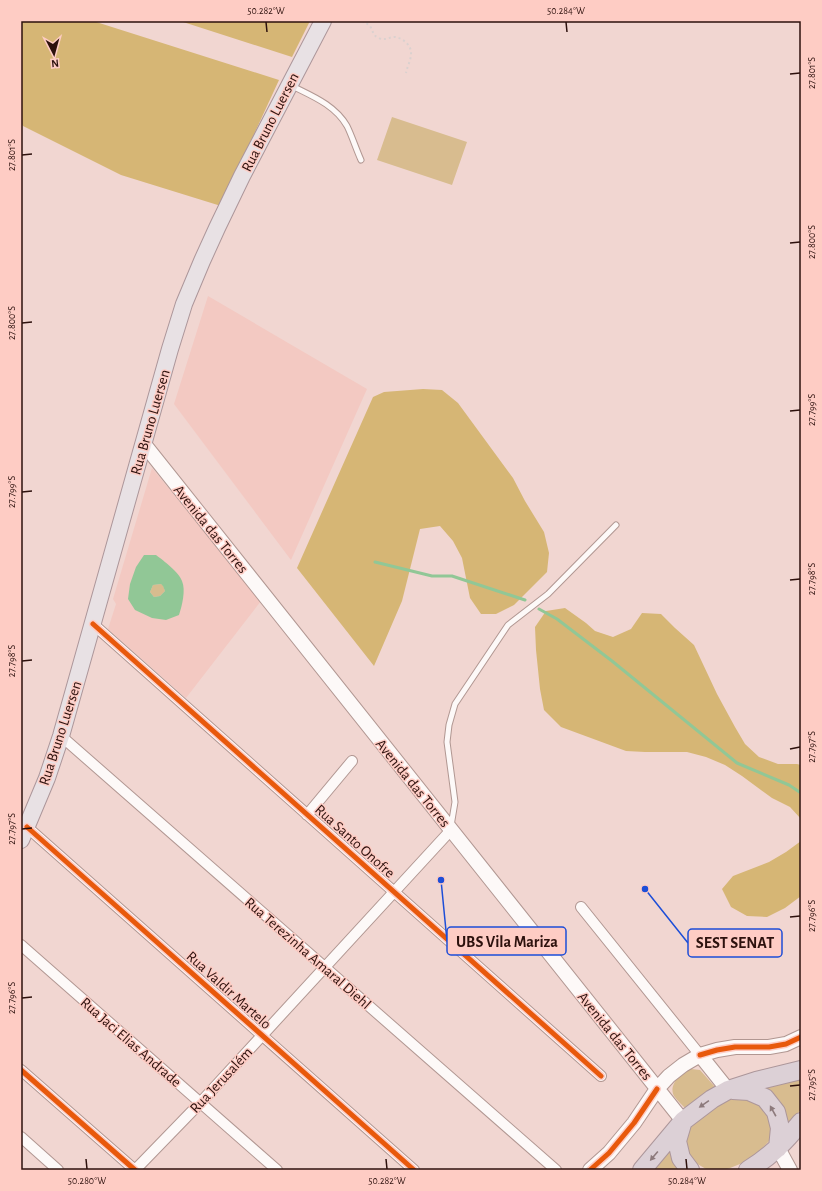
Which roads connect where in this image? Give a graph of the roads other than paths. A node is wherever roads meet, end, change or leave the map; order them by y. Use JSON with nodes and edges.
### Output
{"nodes":[{"id":1,"x":323,"y":21,"type":"edge"},
{"id":2,"x":289,"y":85,"type":"junction"},
{"id":3,"x":360,"y":160,"type":"dead end"},
{"id":4,"x":144,"y":444,"type":"junction"},
{"id":5,"x":616,"y":525,"type":"dead end"},
{"id":6,"x":93,"y":624,"type":"junction"},
{"id":7,"x":61,"y":736,"type":"junction"},
{"id":8,"x":352,"y":761,"type":"dead end"},
{"id":9,"x":307,"y":815,"type":"junction"},
{"id":10,"x":451,"y":830,"type":"junction"},
{"id":11,"x":24,"y":834,"type":"edge"},
{"id":12,"x":394,"y":892,"type":"junction"},
{"id":13,"x":581,"y":907,"type":"dead end"},
{"id":14,"x":21,"y":945,"type":"edge"},
{"id":15,"x":325,"y":967,"type":"junction"},
{"id":16,"x":262,"y":1035,"type":"junction"},
{"id":17,"x":801,"y":1037,"type":"edge"},
{"id":18,"x":700,"y":1055,"type":"junction"},
{"id":19,"x":21,"y":1070,"type":"edge"},
{"id":20,"x":801,"y":1070,"type":"edge"},
{"id":21,"x":601,"y":1076,"type":"dead end"},
{"id":22,"x":657,"y":1089,"type":"junction"},
{"id":23,"x":728,"y":1090,"type":"junction"},
{"id":24,"x":200,"y":1102,"type":"junction"},
{"id":25,"x":682,"y":1121,"type":"junction"},
{"id":26,"x":801,"y":1122,"type":"edge"},
{"id":27,"x":21,"y":1137,"type":"edge"},
{"id":28,"x":778,"y":1148,"type":"junction"},
{"id":29,"x":58,"y":1170,"type":"edge"},
{"id":30,"x":135,"y":1170,"type":"edge"},
{"id":31,"x":277,"y":1170,"type":"edge"},
{"id":32,"x":414,"y":1170,"type":"edge"},
{"id":33,"x":556,"y":1170,"type":"edge"},
{"id":34,"x":590,"y":1170,"type":"edge"},
{"id":35,"x":642,"y":1170,"type":"edge"},
{"id":36,"x":690,"y":1170,"type":"edge"},
{"id":37,"x":748,"y":1170,"type":"edge"},
{"id":38,"x":790,"y":1170,"type":"edge"}],
"edges":[{"from":1,"to":2,"type":"main road","name":"Rua Bruno Luersen"},
{"from":2,"to":3,"type":"lane"},
{"from":2,"to":4,"type":"main road","name":"Rua Bruno Luersen"},
{"from":4,"to":6,"type":"main road","name":"Rua Bruno Luersen"},
{"from":4,"to":10,"type":"main road","name":"Avenida das Torres"},
{"from":5,"to":10,"type":"lane"},
{"from":6,"to":7,"type":"main road","name":"Rua Bruno Luersen"},
{"from":6,"to":9,"type":"street","name":"Rua Santo Onofre"},
{"from":7,"to":11,"type":"main road","name":"Rua Bruno Luersen"},
{"from":7,"to":15,"type":"street","name":"Rua Terezinha Amaral Diehl"},
{"from":8,"to":9,"type":"street"},
{"from":9,"to":12,"type":"street","name":"Rua Santo Onofre"},
{"from":10,"to":12,"type":"street","name":"Rua Jerusalém"},
{"from":10,"to":22,"type":"main road","name":"Avenida das Torres"},
{"from":11,"to":16,"type":"street","name":"Rua Valdir Martelo"},
{"from":12,"to":15,"type":"street","name":"Rua Jerusalém"},
{"from":12,"to":21,"type":"street","name":"Rua Santo Onofre"},
{"from":13,"to":18,"type":"street"},
{"from":14,"to":24,"type":"street","name":"Rua Jaci Elias Andrade"},
{"from":15,"to":16,"type":"street","name":"Rua Jerusalém"},
{"from":15,"to":33,"type":"street","name":"Rua Terezinha Amaral Diehl"},
{"from":16,"to":24,"type":"street","name":"Rua Jerusalém"},
{"from":16,"to":32,"type":"street","name":"Rua Valdir Martelo"},
{"from":17,"to":18,"type":"main road"},
{"from":18,"to":22,"type":"main road"},
{"from":18,"to":23,"type":"main road"},
{"from":19,"to":30,"type":"street"},
{"from":20,"to":23,"type":"highway"},
{"from":22,"to":25,"type":"main road","name":"Avenida das Torres"},
{"from":22,"to":34,"type":"main road"},
{"from":23,"to":25,"type":"highway","one_way":true},
{"from":28,"to":23,"type":"highway","one_way":true},
{"from":24,"to":30,"type":"street","name":"Rua Jerusalém"},
{"from":24,"to":31,"type":"street","name":"Rua Jaci Elias Andrade"},
{"from":25,"to":35,"type":"highway","one_way":true},
{"from":25,"to":36,"type":"highway"},
{"from":26,"to":28,"type":"highway"},
{"from":27,"to":29,"type":"street"},
{"from":28,"to":37,"type":"highway"},
{"from":28,"to":38,"type":"main road"}]}
